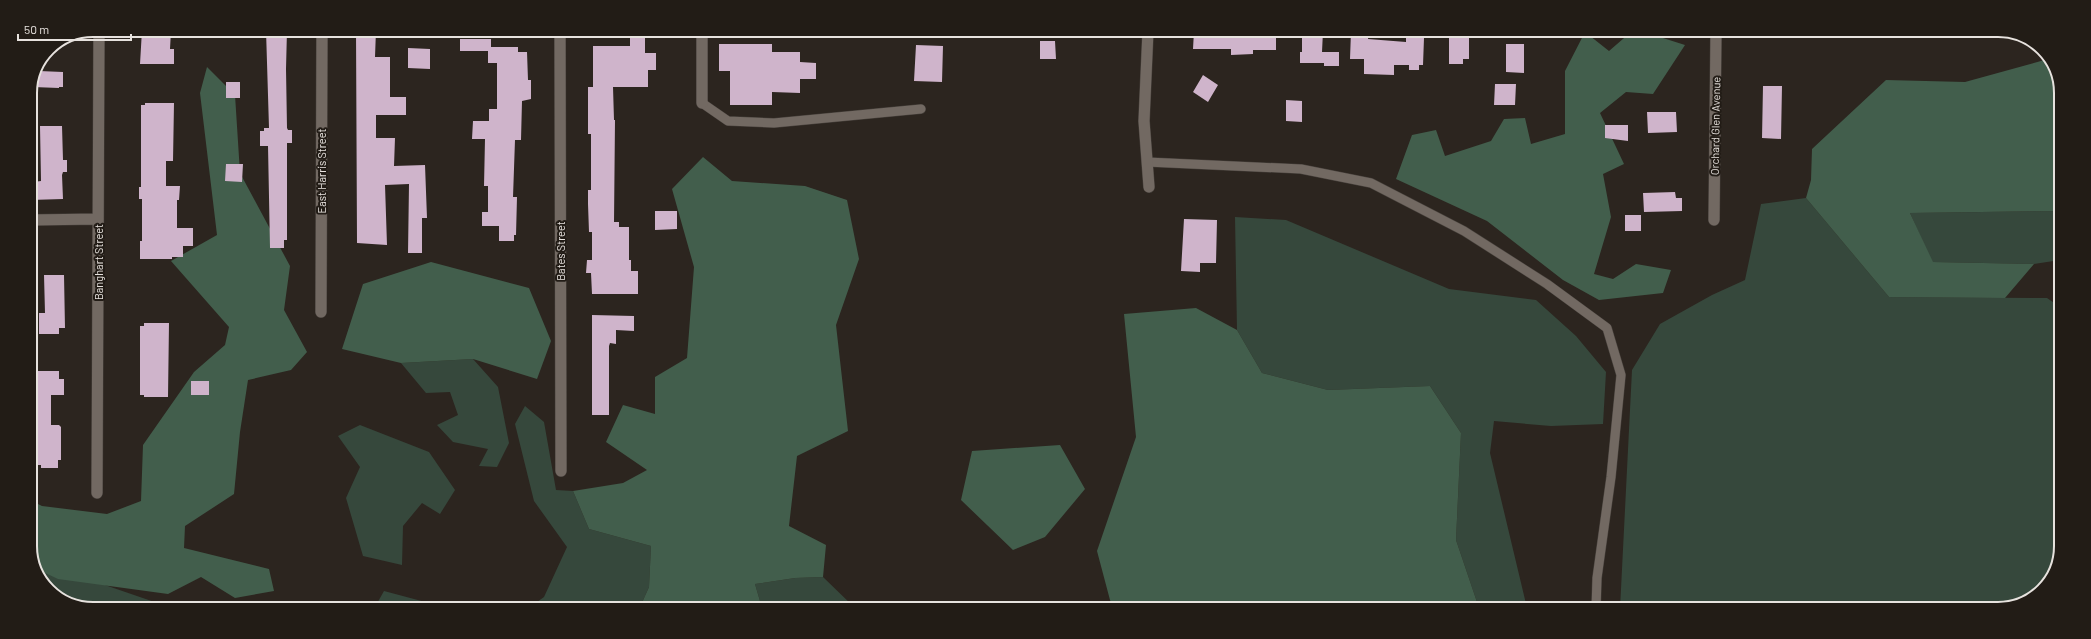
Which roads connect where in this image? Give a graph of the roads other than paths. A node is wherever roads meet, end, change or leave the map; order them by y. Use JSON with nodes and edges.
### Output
{"nodes":[{"id":1,"x":99,"y":37,"type":"edge"},
{"id":2,"x":322,"y":37,"type":"edge"},
{"id":3,"x":560,"y":37,"type":"edge"},
{"id":4,"x":702,"y":37,"type":"edge"},
{"id":5,"x":1148,"y":37,"type":"edge"},
{"id":6,"x":1716,"y":37,"type":"edge"},
{"id":7,"x":702,"y":103,"type":"joint"},
{"id":8,"x":921,"y":109,"type":"dead end"},
{"id":9,"x":1147,"y":162,"type":"junction"},
{"id":10,"x":1149,"y":187,"type":"dead end"},
{"id":11,"x":37,"y":220,"type":"edge"},
{"id":12,"x":98,"y":220,"type":"junction"},
{"id":13,"x":1714,"y":220,"type":"dead end"},
{"id":14,"x":321,"y":312,"type":"dead end"},
{"id":15,"x":561,"y":471,"type":"dead end"},
{"id":16,"x":97,"y":493,"type":"dead end"},
{"id":17,"x":1596,"y":602,"type":"edge"}],
"edges":[{"from":1,"to":12,"type":"street","name":"Banghart Street"},
{"from":2,"to":14,"type":"street","name":"East Harris Street"},
{"from":3,"to":15,"type":"street","name":"Bates Street"},
{"from":4,"to":7,"type":"street"},
{"from":5,"to":9,"type":"street"},
{"from":6,"to":13,"type":"street","name":"Orchard Glen Avenue"},
{"from":7,"to":8,"type":"lane"},
{"from":9,"to":10,"type":"street"},
{"from":9,"to":17,"type":"lane"},
{"from":11,"to":12,"type":"street"},
{"from":12,"to":16,"type":"street","name":"Banghart Street"}]}
